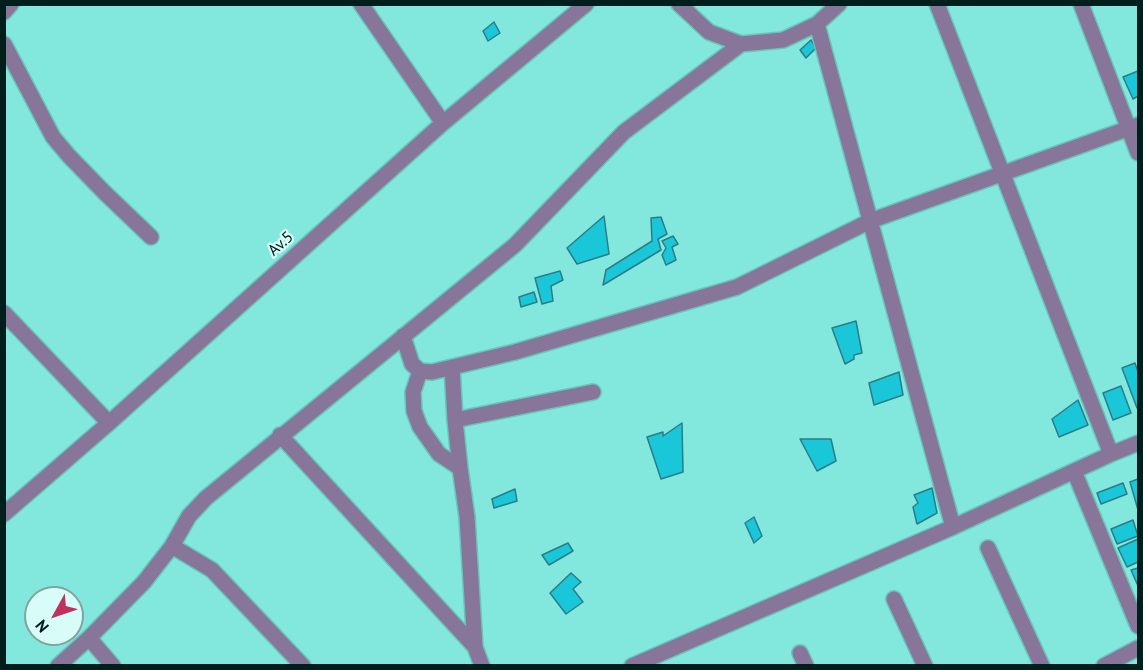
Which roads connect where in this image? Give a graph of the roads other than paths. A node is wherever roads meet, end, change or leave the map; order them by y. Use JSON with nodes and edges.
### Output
{"nodes":[{"id":1,"x":11,"y":4,"type":"edge"},
{"id":2,"x":361,"y":4,"type":"edge"},
{"id":3,"x":586,"y":4,"type":"edge"},
{"id":4,"x":679,"y":4,"type":"edge"},
{"id":5,"x":839,"y":4,"type":"edge"},
{"id":6,"x":938,"y":4,"type":"edge"},
{"id":7,"x":1082,"y":4,"type":"edge"},
{"id":8,"x":4,"y":12,"type":"edge"},
{"id":9,"x":817,"y":24,"type":"junction"},
{"id":10,"x":4,"y":44,"type":"edge"},
{"id":11,"x":741,"y":45,"type":"junction"},
{"id":12,"x":443,"y":123,"type":"junction"},
{"id":13,"x":1134,"y":127,"type":"edge"},
{"id":14,"x":1138,"y":153,"type":"edge"},
{"id":15,"x":1003,"y":173,"type":"junction"},
{"id":16,"x":870,"y":221,"type":"junction"},
{"id":17,"x":151,"y":237,"type":"dead end"},
{"id":18,"x":4,"y":313,"type":"edge"},
{"id":19,"x":403,"y":336,"type":"junction"},
{"id":20,"x":452,"y":367,"type":"junction"},
{"id":21,"x":420,"y":371,"type":"junction"},
{"id":22,"x":593,"y":392,"type":"dead end"},
{"id":23,"x":455,"y":420,"type":"junction"},
{"id":24,"x":109,"y":423,"type":"junction"},
{"id":25,"x":280,"y":435,"type":"junction"},
{"id":26,"x":1138,"y":443,"type":"edge"},
{"id":27,"x":1110,"y":454,"type":"junction"},
{"id":28,"x":460,"y":468,"type":"junction"},
{"id":29,"x":1074,"y":471,"type":"junction"},
{"id":30,"x":8,"y":504,"type":"edge"},
{"id":31,"x":953,"y":527,"type":"junction"},
{"id":32,"x":172,"y":546,"type":"junction"},
{"id":33,"x":988,"y":548,"type":"dead end"},
{"id":34,"x":894,"y":599,"type":"dead end"},
{"id":35,"x":1138,"y":626,"type":"edge"},
{"id":36,"x":88,"y":638,"type":"junction"},
{"id":37,"x":475,"y":647,"type":"junction"},
{"id":38,"x":1138,"y":648,"type":"edge"},
{"id":39,"x":58,"y":666,"type":"edge"},
{"id":40,"x":113,"y":666,"type":"edge"},
{"id":41,"x":303,"y":666,"type":"edge"},
{"id":42,"x":482,"y":666,"type":"edge"},
{"id":43,"x":632,"y":666,"type":"edge"},
{"id":44,"x":925,"y":666,"type":"edge"},
{"id":45,"x":1042,"y":666,"type":"edge"},
{"id":46,"x":1104,"y":666,"type":"edge"}],
"edges":[{"from":1,"to":8,"type":"street"},
{"from":2,"to":12,"type":"street"},
{"from":3,"to":12,"type":"street","name":"Av.5"},
{"from":4,"to":11,"type":"street"},
{"from":5,"to":9,"type":"street"},
{"from":6,"to":15,"type":"street"},
{"from":7,"to":13,"type":"street"},
{"from":9,"to":11,"type":"street"},
{"from":9,"to":16,"type":"street"},
{"from":10,"to":17,"type":"street"},
{"from":11,"to":19,"type":"street"},
{"from":12,"to":24,"type":"street","name":"Av.5"},
{"from":13,"to":14,"type":"street"},
{"from":13,"to":15,"type":"street"},
{"from":15,"to":16,"type":"street"},
{"from":15,"to":27,"type":"street"},
{"from":16,"to":20,"type":"street"},
{"from":16,"to":31,"type":"street"},
{"from":18,"to":24,"type":"street"},
{"from":19,"to":21,"type":"street"},
{"from":19,"to":25,"type":"street"},
{"from":20,"to":21,"type":"street"},
{"from":20,"to":23,"type":"street"},
{"from":21,"to":28,"type":"street"},
{"from":22,"to":23,"type":"street"},
{"from":23,"to":28,"type":"street"},
{"from":24,"to":30,"type":"street","name":"Av.5"},
{"from":25,"to":32,"type":"street"},
{"from":25,"to":37,"type":"street"},
{"from":26,"to":27,"type":"street"},
{"from":27,"to":29,"type":"street"},
{"from":28,"to":37,"type":"street"},
{"from":29,"to":31,"type":"street"},
{"from":29,"to":35,"type":"street"},
{"from":31,"to":43,"type":"street"},
{"from":32,"to":36,"type":"street"},
{"from":32,"to":41,"type":"street"},
{"from":33,"to":45,"type":"street"},
{"from":34,"to":44,"type":"street"},
{"from":36,"to":39,"type":"street"},
{"from":36,"to":40,"type":"street"},
{"from":37,"to":42,"type":"street"},
{"from":38,"to":46,"type":"street"}]}
